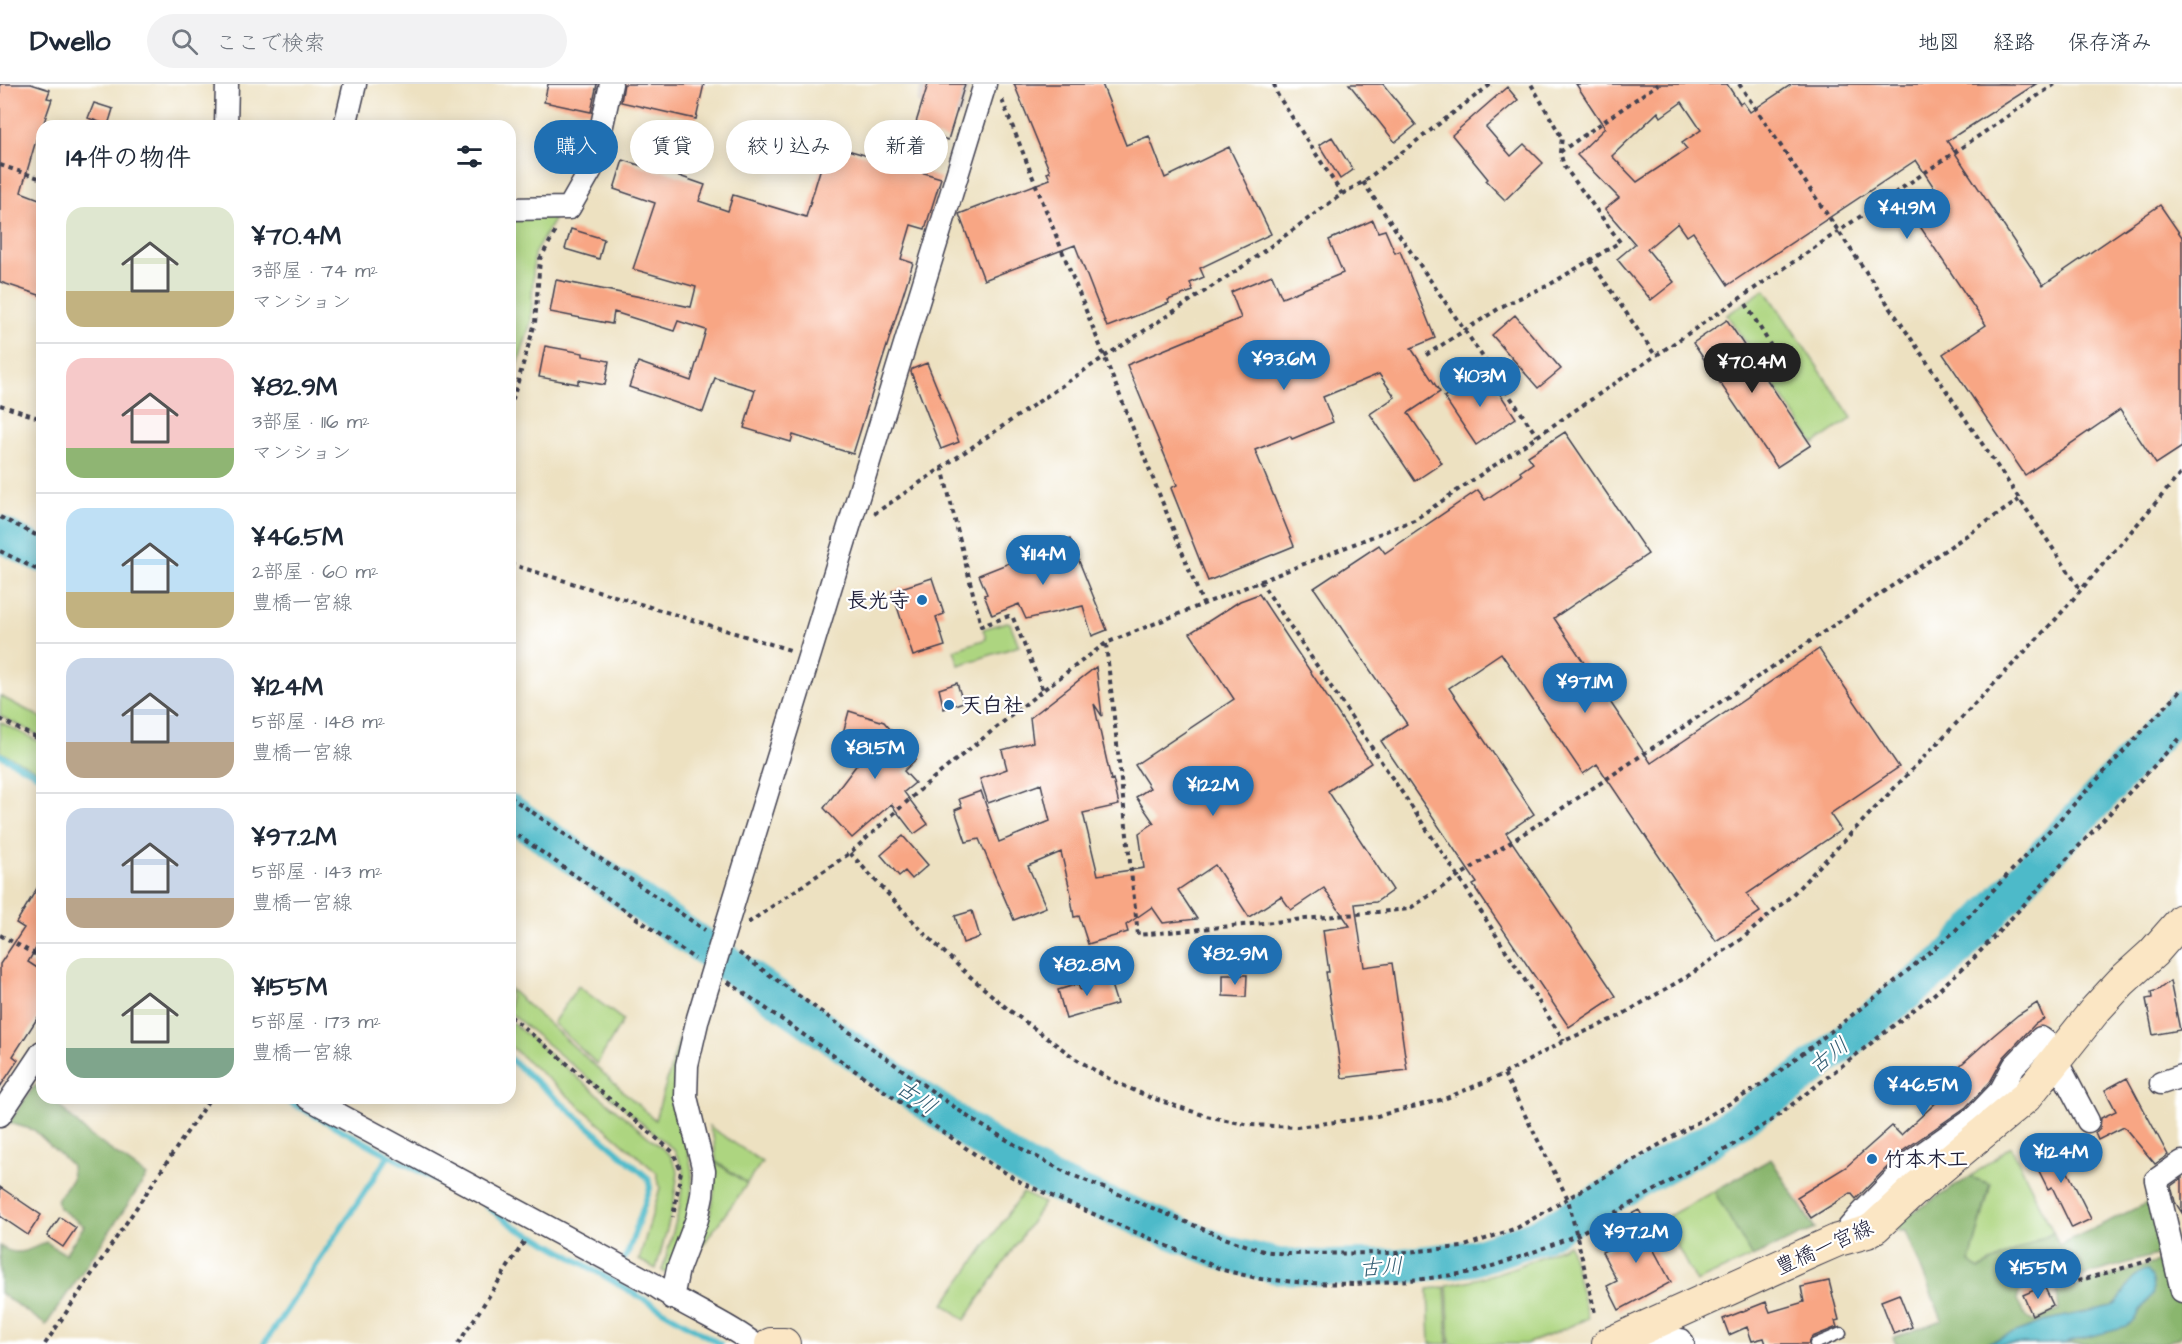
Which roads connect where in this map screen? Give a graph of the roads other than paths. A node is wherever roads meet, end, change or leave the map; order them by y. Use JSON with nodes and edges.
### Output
{"nodes":[{"id":1,"x":227,"y":84,"type":"edge"},
{"id":2,"x":355,"y":84,"type":"edge"},
{"id":3,"x":611,"y":84,"type":"edge"},
{"id":4,"x":993,"y":88,"type":"edge"},
{"id":5,"x":226,"y":120,"type":"edge"},
{"id":6,"x":346,"y":120,"type":"edge"},
{"id":7,"x":516,"y":209,"type":"edge"},
{"id":8,"x":2182,"y":920,"type":"edge"},
{"id":9,"x":36,"y":1060,"type":"edge"},
{"id":10,"x":2056,"y":1060,"type":"junction"},
{"id":11,"x":319,"y":1104,"type":"edge"},
{"id":12,"x":2,"y":1108,"type":"edge"},
{"id":13,"x":2088,"y":1121,"type":"dead end"},
{"id":14,"x":2182,"y":1162,"type":"edge"},
{"id":15,"x":2182,"y":1291,"type":"edge"},
{"id":16,"x":672,"y":1298,"type":"junction"},
{"id":17,"x":1841,"y":1333,"type":"dead end"},
{"id":18,"x":754,"y":1344,"type":"edge"},
{"id":19,"x":771,"y":1344,"type":"edge"},
{"id":20,"x":783,"y":1344,"type":"edge"},
{"id":21,"x":1608,"y":1344,"type":"edge"},
{"id":22,"x":1650,"y":1344,"type":"edge"},
{"id":23,"x":1683,"y":1344,"type":"edge"},
{"id":24,"x":1815,"y":1344,"type":"edge"}],
"edges":[{"from":1,"to":5,"type":"street"},
{"from":2,"to":6,"type":"street"},
{"from":3,"to":7,"type":"street"},
{"from":4,"to":16,"type":"street"},
{"from":8,"to":10,"type":"main road","name":"豊橋一宮線"},
{"from":9,"to":12,"type":"street"},
{"from":10,"to":13,"type":"street"},
{"from":10,"to":21,"type":"main road","name":"豊橋一宮線"},
{"from":11,"to":16,"type":"street"},
{"from":14,"to":15,"type":"street"},
{"from":16,"to":18,"type":"street"},
{"from":17,"to":24,"type":"lane"},
{"from":19,"to":20,"type":"main road"},
{"from":22,"to":23,"type":"street"}]}
